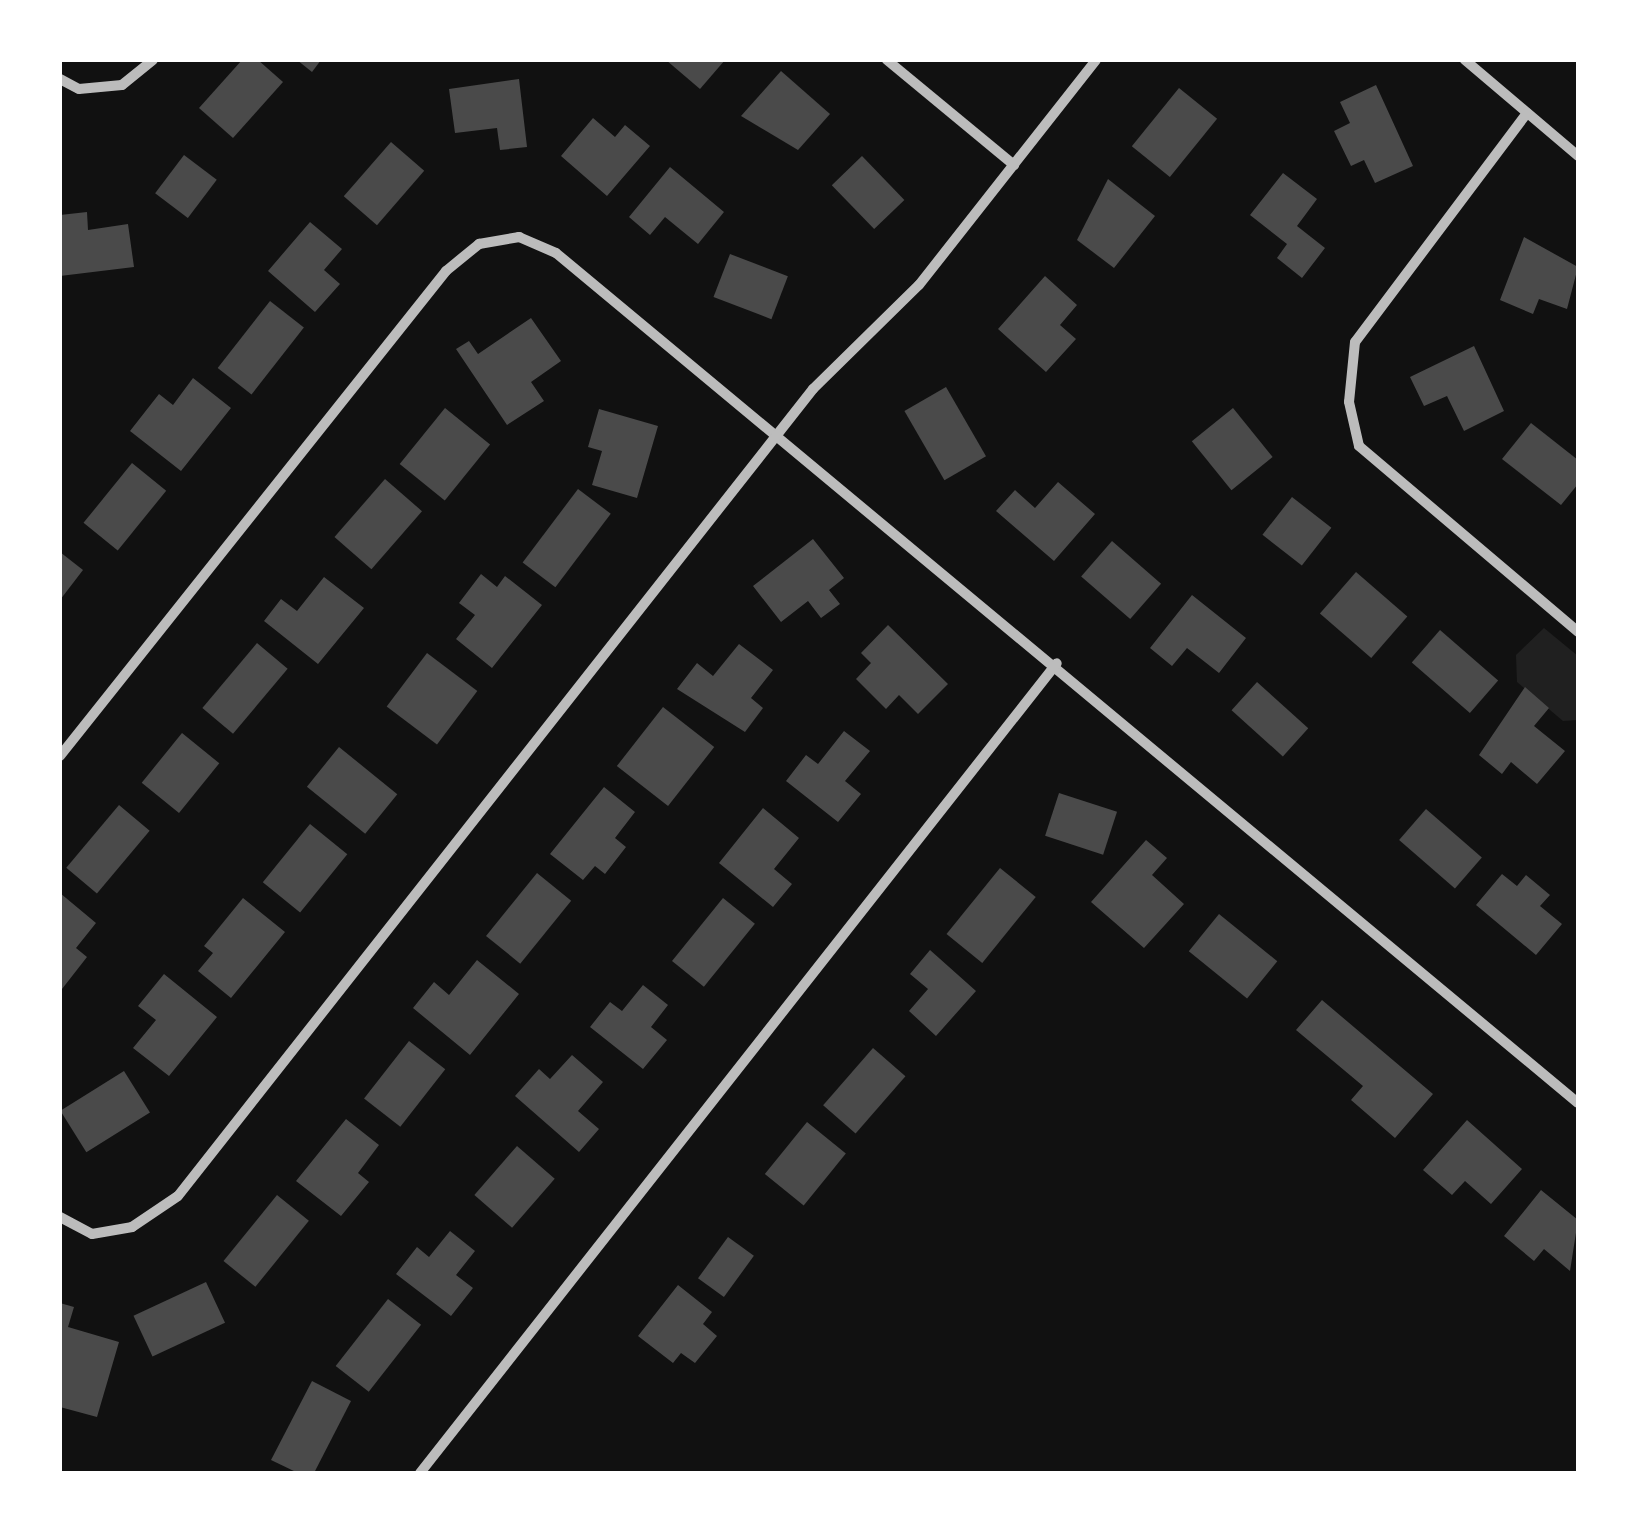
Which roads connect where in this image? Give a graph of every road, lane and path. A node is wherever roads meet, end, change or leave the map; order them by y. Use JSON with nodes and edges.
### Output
{"nodes":[{"id":1,"x":153,"y":60,"type":"edge"},
{"id":2,"x":888,"y":60,"type":"edge"},
{"id":3,"x":1096,"y":60,"type":"edge"},
{"id":4,"x":1464,"y":60,"type":"edge"},
{"id":5,"x":60,"y":78,"type":"edge"},
{"id":6,"x":1527,"y":113,"type":"junction"},
{"id":7,"x":1578,"y":156,"type":"edge"},
{"id":8,"x":1014,"y":166,"type":"junction"},
{"id":9,"x":776,"y":435,"type":"junction"},
{"id":10,"x":1578,"y":632,"type":"edge"},
{"id":11,"x":1057,"y":664,"type":"junction"},
{"id":12,"x":60,"y":756,"type":"edge"},
{"id":13,"x":1578,"y":1103,"type":"edge"},
{"id":14,"x":60,"y":1217,"type":"edge"},
{"id":15,"x":420,"y":1473,"type":"edge"}],
"edges":[{"from":1,"to":5,"type":"street"},
{"from":2,"to":8,"type":"street"},
{"from":3,"to":8,"type":"street"},
{"from":4,"to":6,"type":"street"},
{"from":6,"to":7,"type":"street"},
{"from":6,"to":10,"type":"street"},
{"from":8,"to":9,"type":"street"},
{"from":9,"to":11,"type":"street"},
{"from":9,"to":12,"type":"street"},
{"from":9,"to":14,"type":"street"},
{"from":11,"to":13,"type":"street"},
{"from":11,"to":15,"type":"street"}]}
